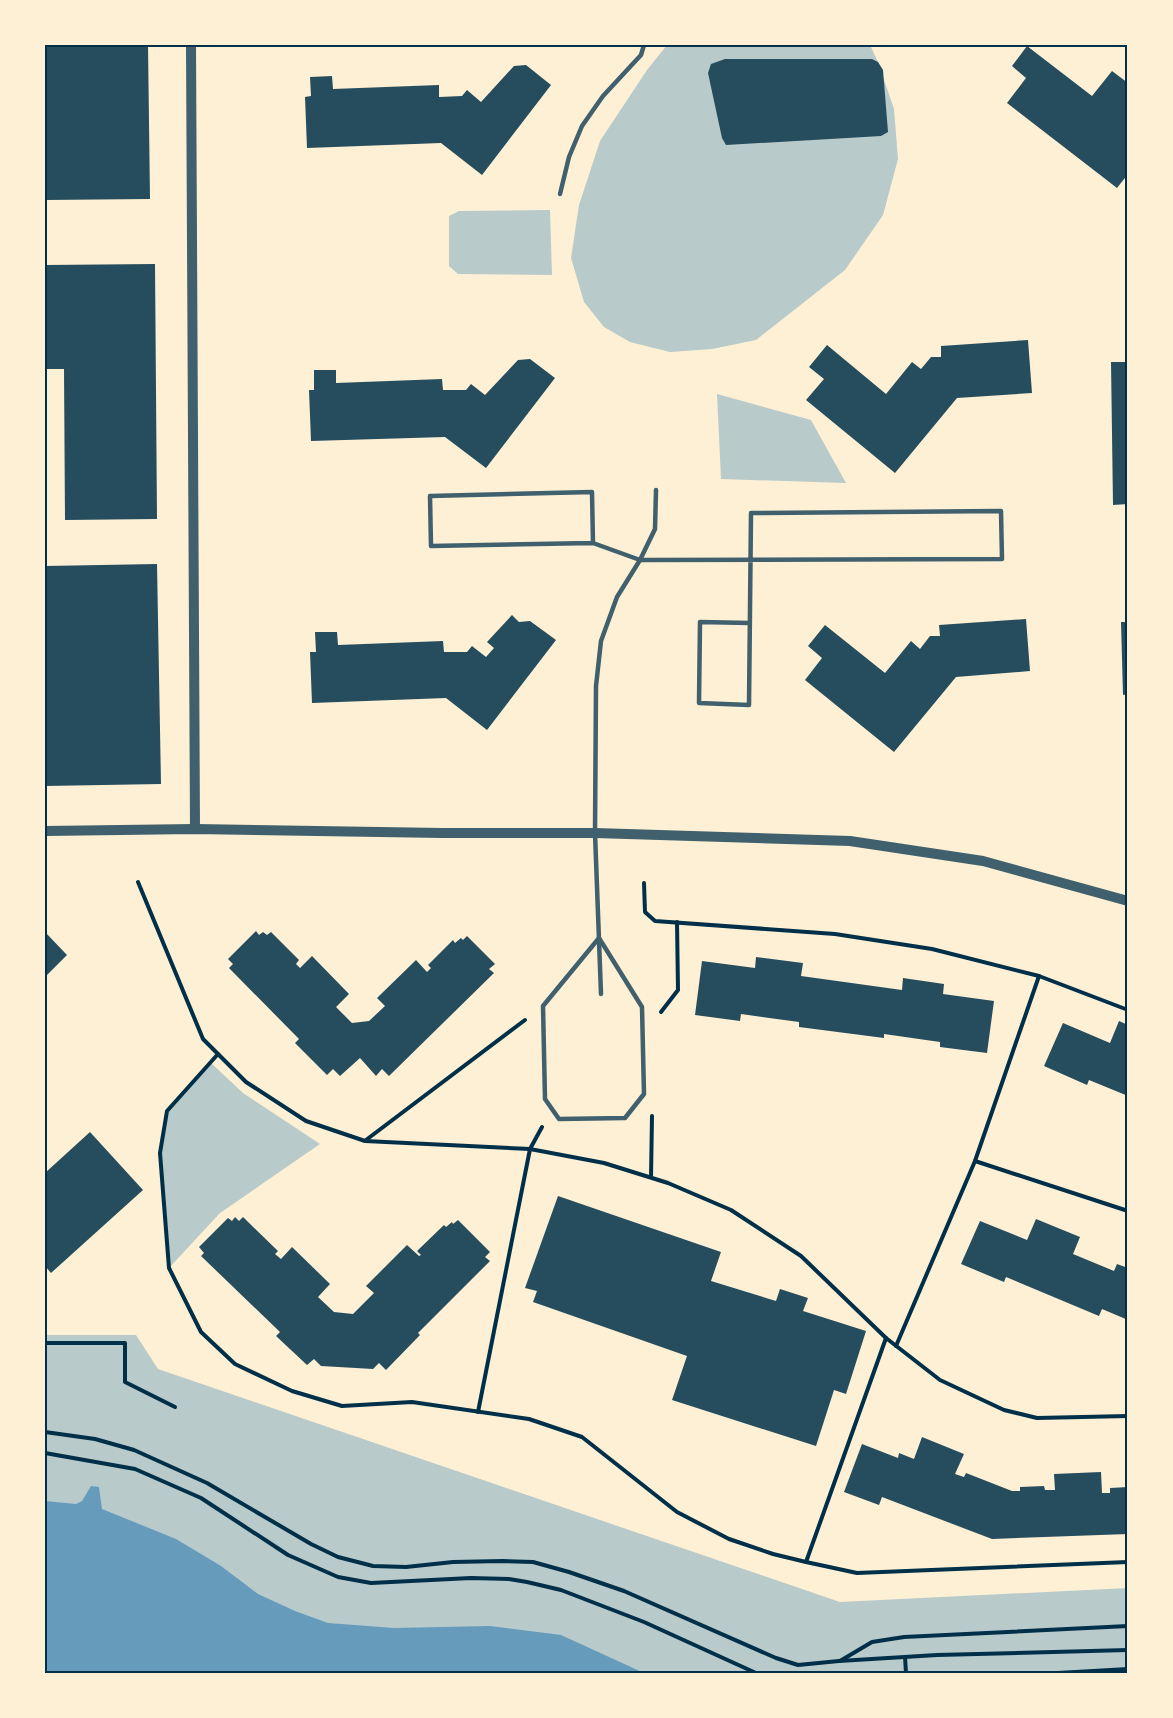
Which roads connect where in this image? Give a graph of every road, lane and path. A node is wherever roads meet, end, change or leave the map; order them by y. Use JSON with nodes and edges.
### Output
{"nodes":[{"id":1,"x":191,"y":45,"type":"edge"},
{"id":2,"x":644,"y":45,"type":"edge"},
{"id":3,"x":560,"y":194,"type":"dead end"},
{"id":4,"x":656,"y":490,"type":"dead end"},
{"id":5,"x":593,"y":543,"type":"junction"},
{"id":6,"x":750,"y":559,"type":"junction"},
{"id":7,"x":640,"y":560,"type":"junction"},
{"id":8,"x":750,"y":622,"type":"junction"},
{"id":9,"x":195,"y":830,"type":"junction"},
{"id":10,"x":45,"y":831,"type":"edge"},
{"id":11,"x":595,"y":833,"type":"junction"},
{"id":12,"x":138,"y":882,"type":"dead end"},
{"id":13,"x":644,"y":883,"type":"dead end"},
{"id":14,"x":1128,"y":901,"type":"edge"},
{"id":15,"x":599,"y":938,"type":"junction"},
{"id":16,"x":1039,"y":976,"type":"junction"},
{"id":17,"x":601,"y":994,"type":"dead end"},
{"id":18,"x":543,"y":1006,"type":"junction"},
{"id":19,"x":1128,"y":1010,"type":"edge"},
{"id":20,"x":218,"y":1054,"type":"junction"},
{"id":21,"x":365,"y":1141,"type":"junction"},
{"id":22,"x":530,"y":1149,"type":"junction"},
{"id":23,"x":975,"y":1161,"type":"junction"},
{"id":24,"x":1128,"y":1211,"type":"edge"},
{"id":25,"x":886,"y":1338,"type":"junction"},
{"id":26,"x":45,"y":1343,"type":"edge"},
{"id":27,"x":896,"y":1346,"type":"junction"},
{"id":28,"x":175,"y":1407,"type":"dead end"},
{"id":29,"x":478,"y":1412,"type":"junction"},
{"id":30,"x":1128,"y":1416,"type":"edge"},
{"id":31,"x":45,"y":1432,"type":"edge"},
{"id":32,"x":45,"y":1453,"type":"edge"},
{"id":33,"x":806,"y":1562,"type":"junction"},
{"id":34,"x":1128,"y":1562,"type":"edge"},
{"id":35,"x":1128,"y":1626,"type":"edge"},
{"id":36,"x":1128,"y":1650,"type":"edge"},
{"id":37,"x":905,"y":1657,"type":"junction"},
{"id":38,"x":839,"y":1661,"type":"junction"},
{"id":39,"x":1128,"y":1670,"type":"edge"},
{"id":40,"x":756,"y":1673,"type":"edge"},
{"id":41,"x":906,"y":1673,"type":"edge"},
{"id":42,"x":1058,"y":1673,"type":"edge"}],
"edges":[{"from":1,"to":9,"type":"street"},
{"from":2,"to":3,"type":"lane"},
{"from":4,"to":7,"type":"lane"},
{"from":5,"to":5,"type":"lane"},
{"from":5,"to":7,"type":"lane"},
{"from":6,"to":6,"type":"lane"},
{"from":6,"to":7,"type":"lane"},
{"from":6,"to":8,"type":"lane"},
{"from":7,"to":11,"type":"lane"},
{"from":8,"to":8,"type":"lane"},
{"from":9,"to":10,"type":"street"},
{"from":9,"to":11,"type":"street"},
{"from":11,"to":14,"type":"street"},
{"from":11,"to":15,"type":"lane"},
{"from":12,"to":20,"type":"path"},
{"from":13,"to":16,"type":"path"},
{"from":15,"to":17,"type":"lane"},
{"from":15,"to":18,"type":"lane"},
{"from":15,"to":18,"type":"lane"},
{"from":16,"to":19,"type":"path"},
{"from":16,"to":23,"type":"path"},
{"from":18,"to":21,"type":"path"},
{"from":20,"to":21,"type":"path"},
{"from":20,"to":29,"type":"path"},
{"from":21,"to":22,"type":"path"},
{"from":22,"to":25,"type":"path"},
{"from":22,"to":29,"type":"path"},
{"from":23,"to":24,"type":"path"},
{"from":23,"to":27,"type":"path"},
{"from":25,"to":27,"type":"path"},
{"from":25,"to":33,"type":"path"},
{"from":26,"to":28,"type":"path"},
{"from":27,"to":30,"type":"path"},
{"from":29,"to":33,"type":"path"},
{"from":31,"to":38,"type":"path"},
{"from":32,"to":40,"type":"path"},
{"from":33,"to":34,"type":"path"},
{"from":35,"to":38,"type":"path"},
{"from":36,"to":37,"type":"path"},
{"from":37,"to":38,"type":"path"},
{"from":37,"to":41,"type":"path"},
{"from":39,"to":42,"type":"path"}]}
